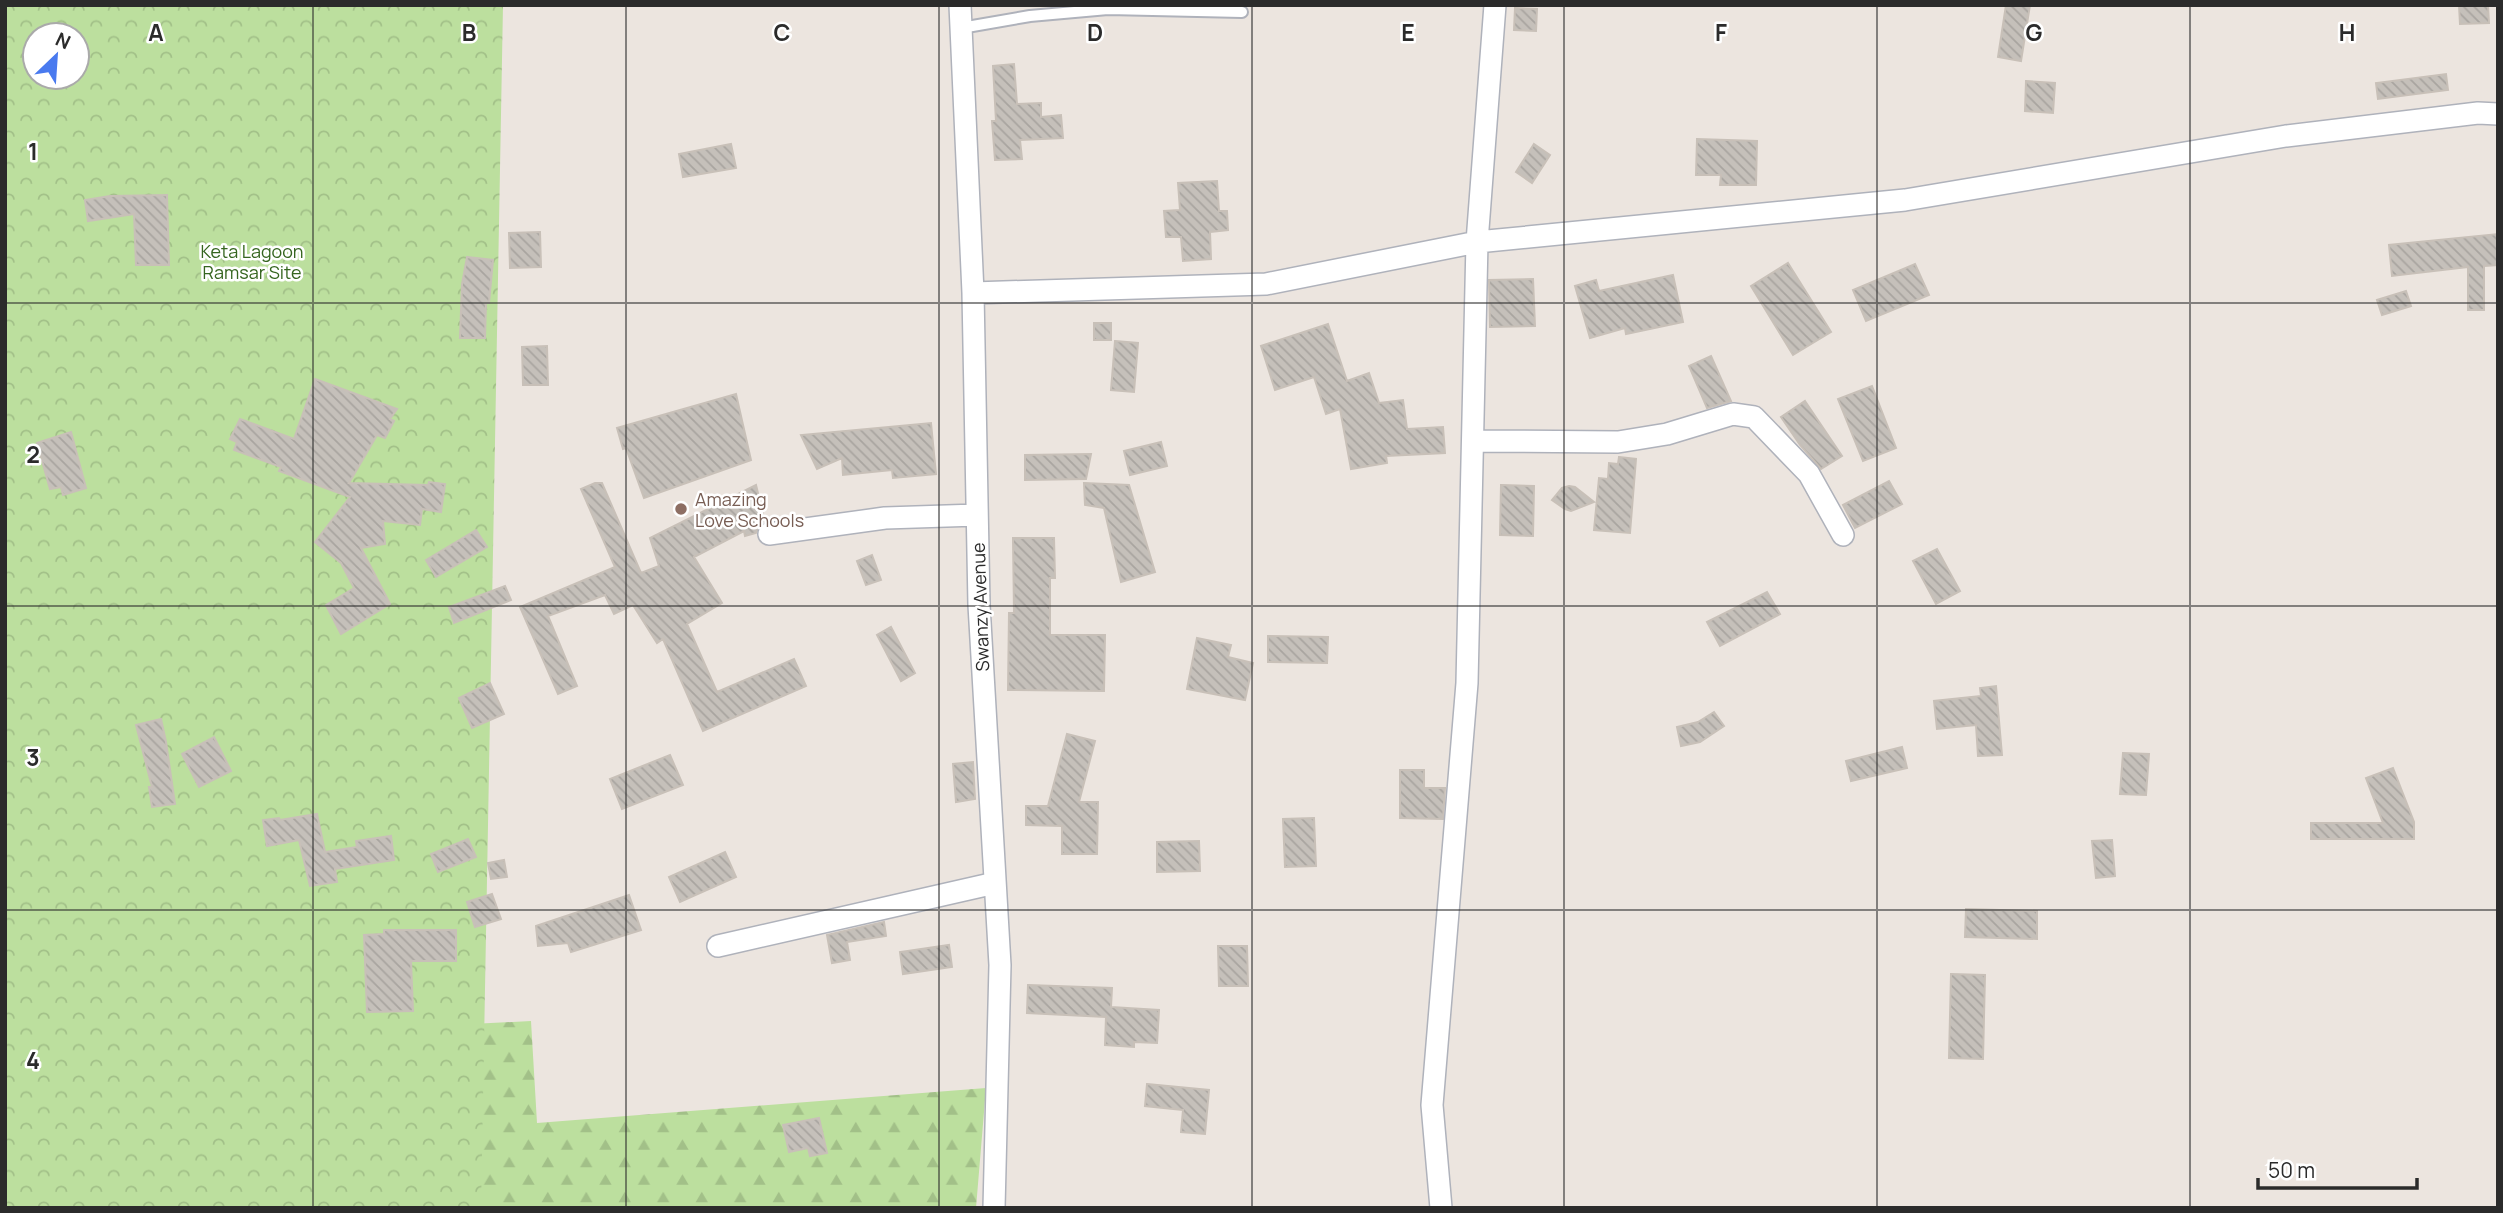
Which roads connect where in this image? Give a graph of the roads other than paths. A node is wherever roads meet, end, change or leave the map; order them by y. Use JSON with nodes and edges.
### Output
{"nodes":[{"id":1,"x":960,"y":5,"type":"edge"},
{"id":2,"x":1495,"y":5,"type":"edge"},
{"id":3,"x":1242,"y":12,"type":"dead end"},
{"id":4,"x":961,"y":29,"type":"junction"},
{"id":5,"x":2498,"y":114,"type":"edge"},
{"id":6,"x":1477,"y":242,"type":"junction"},
{"id":7,"x":974,"y":293,"type":"junction"},
{"id":8,"x":1473,"y":442,"type":"junction"},
{"id":9,"x":977,"y":515,"type":"junction"},
{"id":10,"x":769,"y":534,"type":"dead end"},
{"id":11,"x":1843,"y":535,"type":"dead end"},
{"id":12,"x":995,"y":883,"type":"junction"},
{"id":13,"x":718,"y":946,"type":"dead end"},
{"id":14,"x":994,"y":1208,"type":"edge"},
{"id":15,"x":1441,"y":1208,"type":"edge"}],
"edges":[{"from":1,"to":4,"type":"street","name":"Swanzy Avenue"},
{"from":2,"to":6,"type":"street"},
{"from":3,"to":4,"type":"lane"},
{"from":4,"to":7,"type":"street","name":"Swanzy Avenue"},
{"from":5,"to":6,"type":"street"},
{"from":6,"to":7,"type":"street"},
{"from":6,"to":8,"type":"street"},
{"from":7,"to":9,"type":"street","name":"Swanzy Avenue"},
{"from":8,"to":11,"type":"street"},
{"from":8,"to":15,"type":"street"},
{"from":9,"to":10,"type":"street"},
{"from":9,"to":12,"type":"street","name":"Swanzy Avenue"},
{"from":12,"to":13,"type":"street"},
{"from":12,"to":14,"type":"street","name":"Swanzy Avenue"}]}
